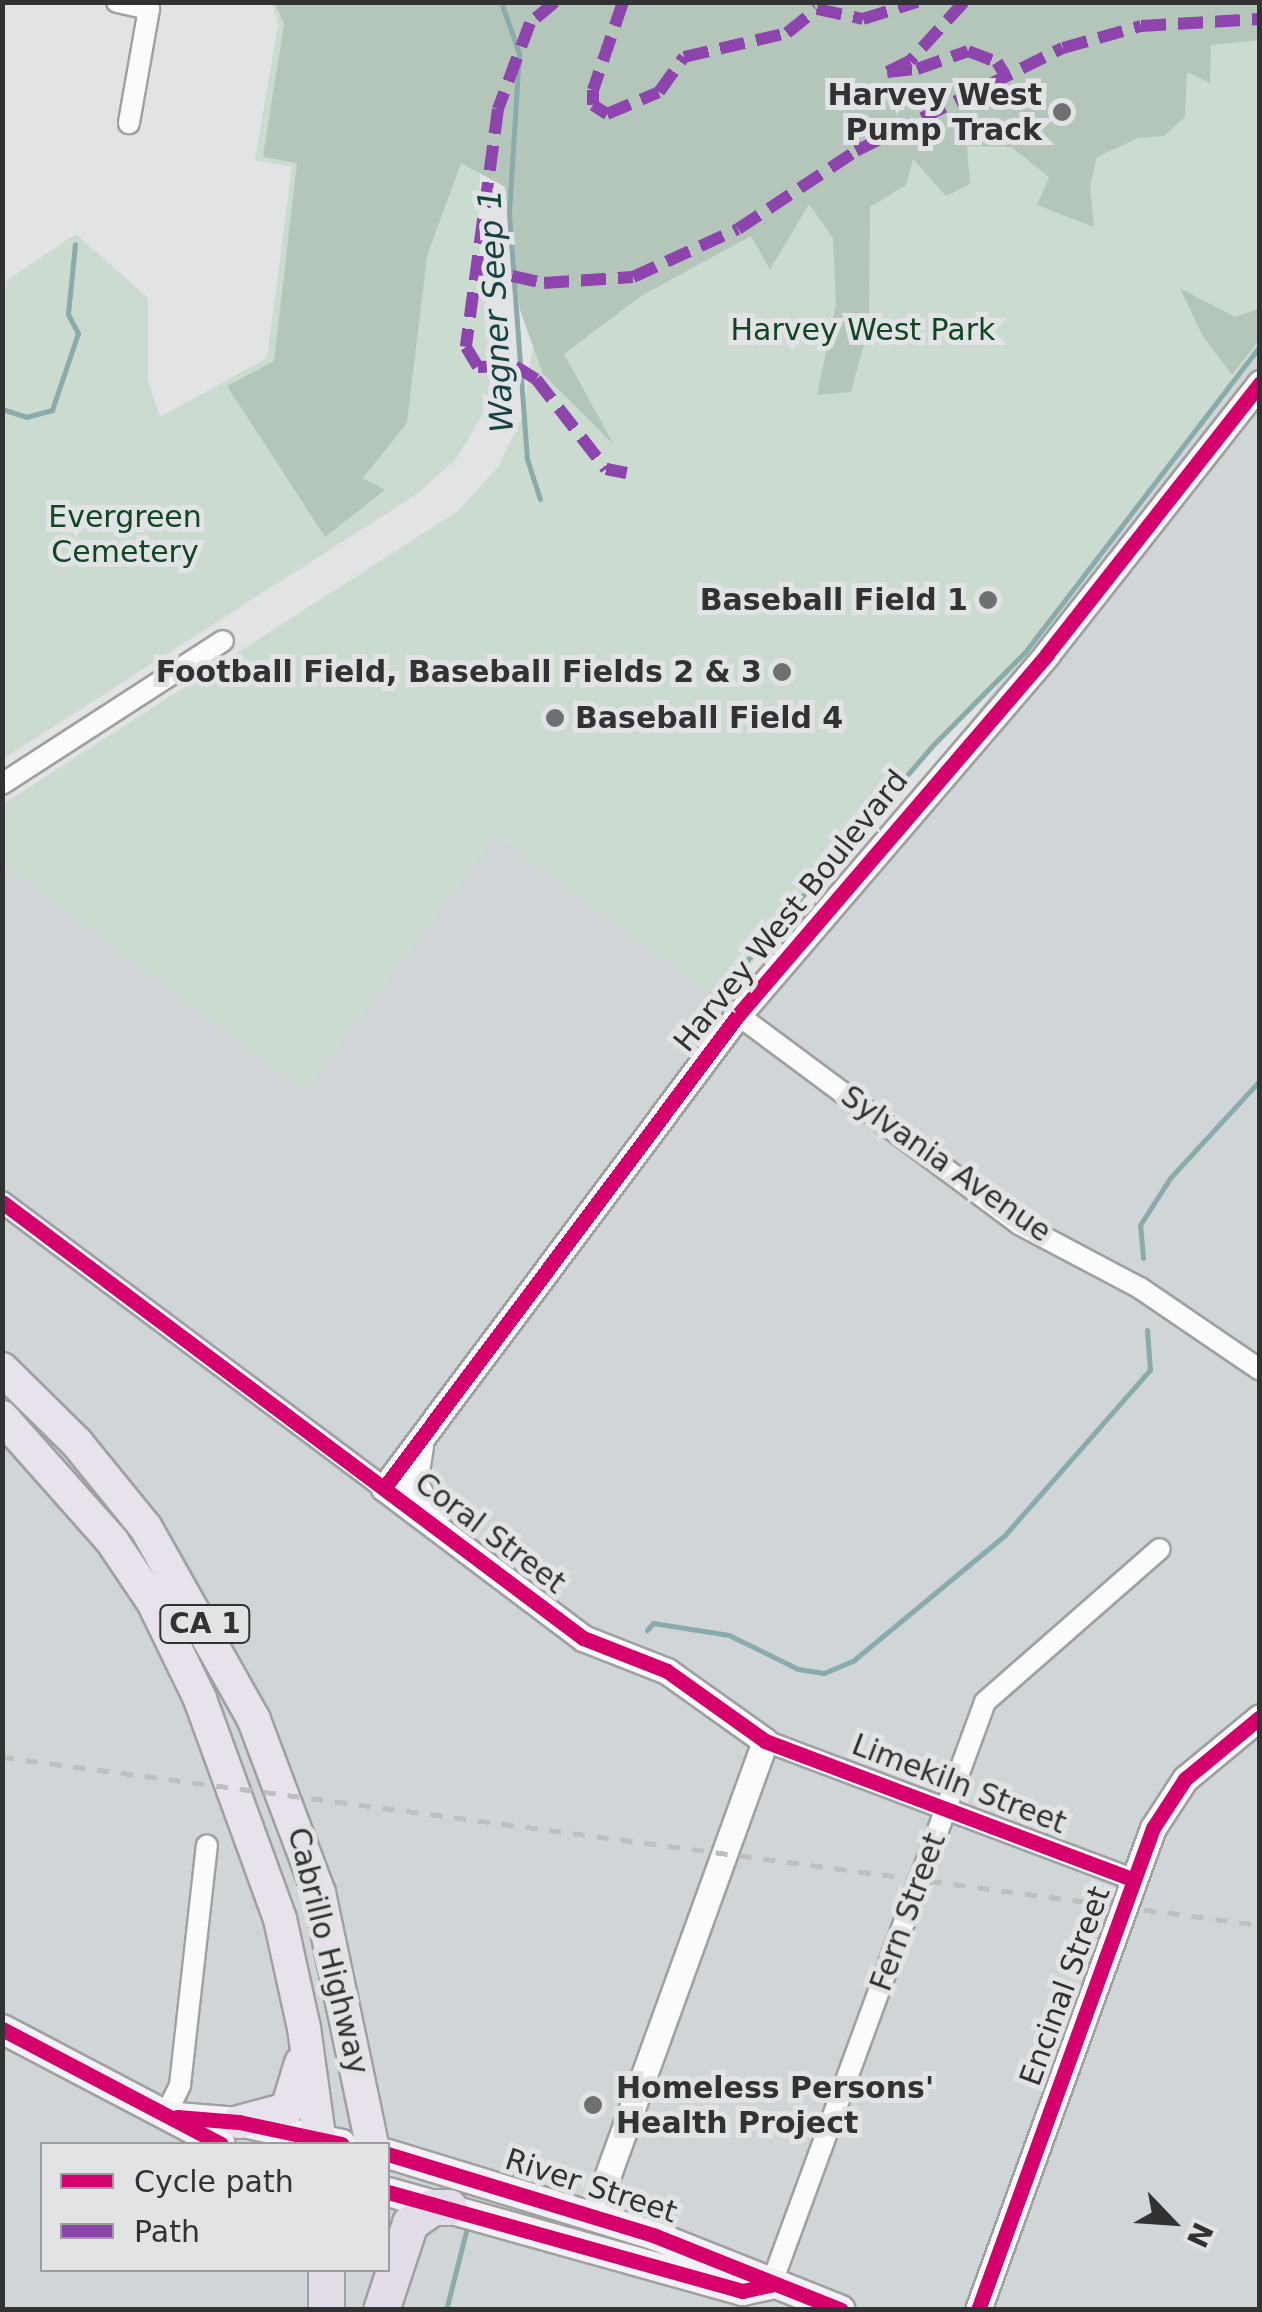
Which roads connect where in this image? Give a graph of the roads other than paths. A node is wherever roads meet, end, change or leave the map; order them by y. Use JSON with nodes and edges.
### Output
{"nodes":[{"id":1,"x":117,"y":2,"type":"edge"},
{"id":2,"x":129,"y":123,"type":"dead end"},
{"id":3,"x":1260,"y":383,"type":"edge"},
{"id":4,"x":222,"y":641,"type":"dead end"},
{"id":5,"x":2,"y":784,"type":"edge"},
{"id":6,"x":738,"y":1015,"type":"junction"},
{"id":7,"x":2,"y":1202,"type":"edge"},
{"id":8,"x":2,"y":1369,"type":"edge"},
{"id":9,"x":1260,"y":1370,"type":"edge"},
{"id":10,"x":2,"y":1417,"type":"edge"},
{"id":11,"x":425,"y":1432,"type":"junction"},
{"id":12,"x":384,"y":1488,"type":"junction"},
{"id":13,"x":441,"y":1530,"type":"junction"},
{"id":14,"x":1160,"y":1549,"type":"dead end"},
{"id":15,"x":1260,"y":1717,"type":"edge"},
{"id":16,"x":765,"y":1740,"type":"junction"},
{"id":17,"x":945,"y":1806,"type":"junction"},
{"id":18,"x":207,"y":1846,"type":"dead end"},
{"id":19,"x":1133,"y":1880,"type":"junction"},
{"id":20,"x":304,"y":2028,"type":"junction"},
{"id":21,"x":2,"y":2029,"type":"edge"},
{"id":22,"x":172,"y":2114,"type":"junction"},
{"id":23,"x":230,"y":2133,"type":"edge"},
{"id":24,"x":317,"y":2142,"type":"edge"},
{"id":25,"x":327,"y":2142,"type":"edge"},
{"id":26,"x":372,"y":2142,"type":"edge"},
{"id":27,"x":390,"y":2155,"type":"edge"},
{"id":28,"x":390,"y":2192,"type":"edge"},
{"id":29,"x":449,"y":2207,"type":"junction"},
{"id":30,"x":592,"y":2216,"type":"junction"},
{"id":31,"x":326,"y":2272,"type":"edge"},
{"id":32,"x":378,"y":2272,"type":"edge"},
{"id":33,"x":772,"y":2285,"type":"junction"},
{"id":34,"x":326,"y":2310,"type":"edge"},
{"id":35,"x":379,"y":2310,"type":"edge"},
{"id":36,"x":841,"y":2310,"type":"edge"},
{"id":37,"x":978,"y":2310,"type":"edge"}],
"edges":[{"from":1,"to":2,"type":"street"},
{"from":3,"to":6,"type":"street","name":"Harvey West Boulevard"},
{"from":4,"to":5,"type":"street"},
{"from":6,"to":9,"type":"street","name":"Sylvania Avenue"},
{"from":6,"to":11,"type":"street","name":"Harvey West Boulevard"},
{"from":7,"to":12,"type":"street","name":"Coral Street"},
{"from":8,"to":26,"type":"highway","name":"Cabrillo Highway","number":"CA 1"},
{"from":10,"to":20,"type":"highway","name":"Cabrillo Highway","number":"CA 1"},
{"from":11,"to":12,"type":"street","name":"Harvey West Boulevard"},
{"from":11,"to":13,"type":"street"},
{"from":12,"to":13,"type":"street","name":"Coral Street"},
{"from":13,"to":16,"type":"street","name":"Coral Street"},
{"from":14,"to":17,"type":"street","name":"Fern Street"},
{"from":15,"to":19,"type":"street","name":"Encinal Street"},
{"from":16,"to":17,"type":"street","name":"Limekiln Street"},
{"from":16,"to":30,"type":"street"},
{"from":17,"to":19,"type":"street","name":"Limekiln Street"},
{"from":17,"to":33,"type":"street","name":"Fern Street"},
{"from":18,"to":22,"type":"street"},
{"from":19,"to":37,"type":"street","name":"Encinal Street"},
{"from":20,"to":23,"type":"highway"},
{"from":20,"to":25,"type":"highway","name":"Cabrillo Highway","number":"CA 1"},
{"from":21,"to":22,"type":"main road"},
{"from":22,"to":23,"type":"main road"},
{"from":23,"to":24,"type":"main road"},
{"from":27,"to":30,"type":"main road","name":"River Street"},
{"from":28,"to":29,"type":"main road","name":"River Street"},
{"from":29,"to":33,"type":"main road","name":"River Street"},
{"from":29,"to":35,"type":"highway"},
{"from":30,"to":33,"type":"main road","name":"River Street"},
{"from":31,"to":34,"type":"highway"},
{"from":32,"to":35,"type":"highway"},
{"from":33,"to":36,"type":"main road","name":"River Street"}]}
